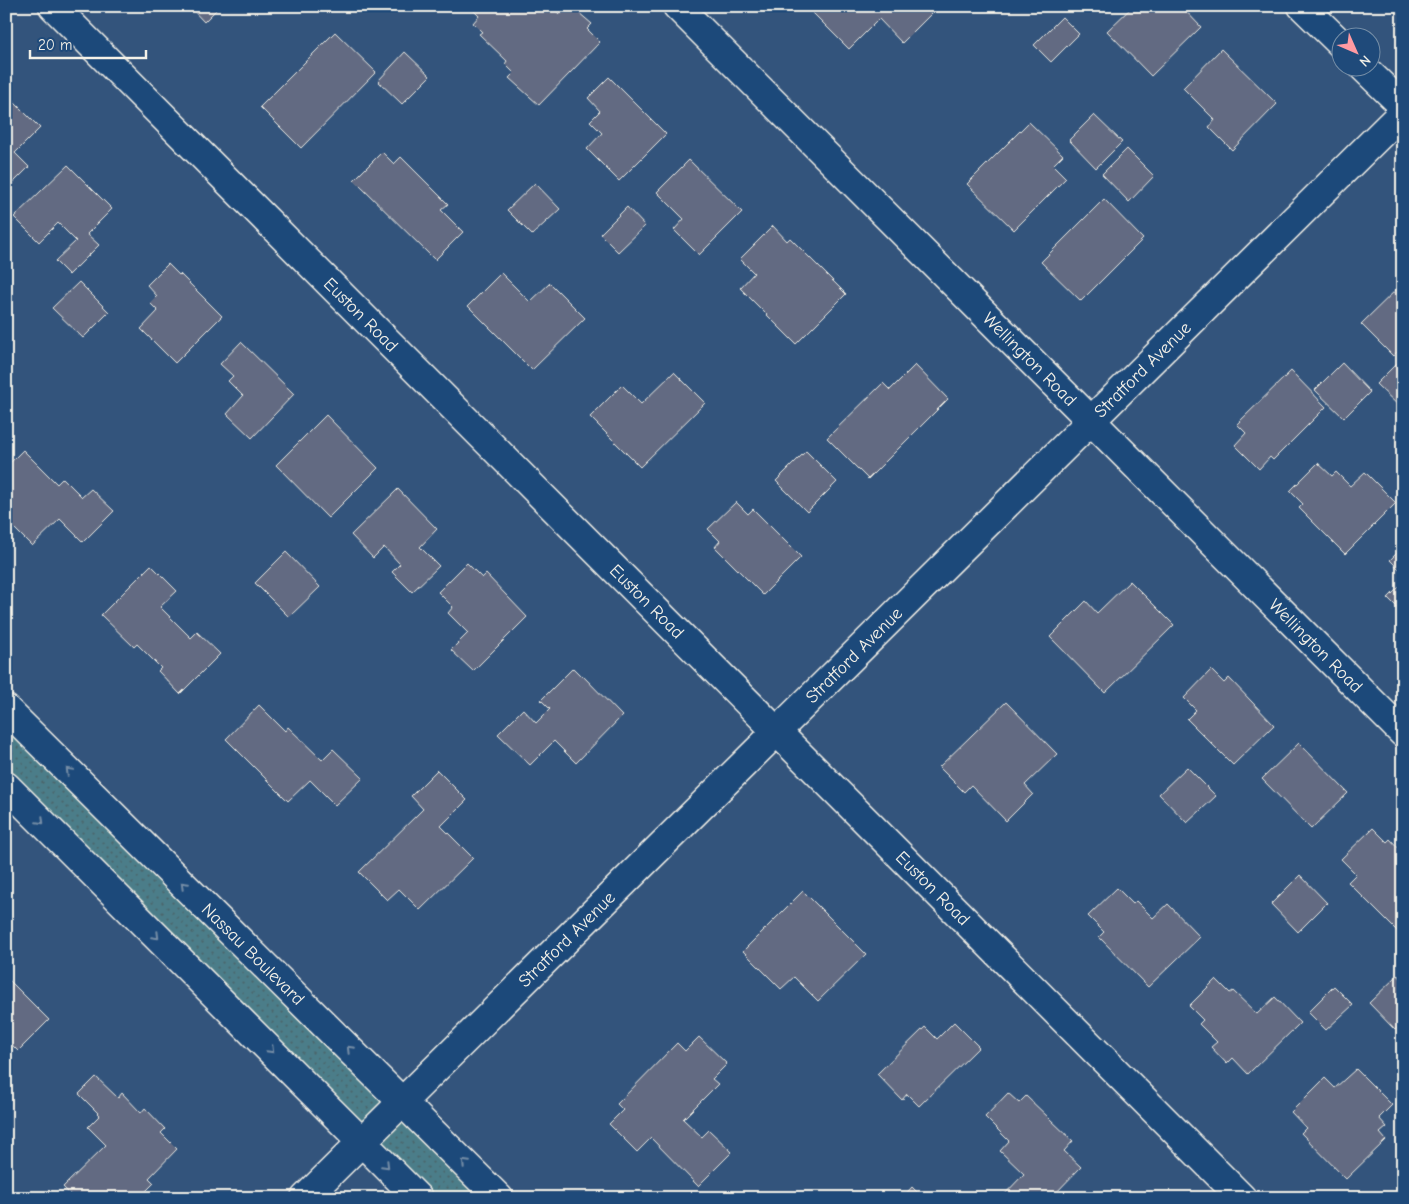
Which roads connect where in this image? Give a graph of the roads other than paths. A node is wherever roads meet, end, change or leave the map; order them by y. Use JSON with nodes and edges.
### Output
{"nodes":[{"id":1,"x":53,"y":6,"type":"edge"},
{"id":2,"x":677,"y":6,"type":"edge"},
{"id":3,"x":1302,"y":6,"type":"edge"},
{"id":4,"x":1332,"y":35,"type":"edge"},
{"id":5,"x":1374,"y":78,"type":"edge"},
{"id":6,"x":1403,"y":106,"type":"edge"},
{"id":7,"x":1403,"y":112,"type":"edge"},
{"id":8,"x":1091,"y":420,"type":"junction"},
{"id":9,"x":6,"y":709,"type":"edge"},
{"id":10,"x":777,"y":731,"type":"junction"},
{"id":11,"x":1403,"y":733,"type":"edge"},
{"id":12,"x":6,"y":786,"type":"edge"},
{"id":13,"x":403,"y":1101,"type":"junction"},
{"id":14,"x":362,"y":1141,"type":"junction"},
{"id":15,"x":305,"y":1198,"type":"edge"},
{"id":16,"x":418,"y":1198,"type":"edge"},
{"id":17,"x":499,"y":1198,"type":"edge"},
{"id":18,"x":1242,"y":1198,"type":"edge"}],
"edges":[{"from":1,"to":10,"type":"street","name":"Euston Road"},
{"from":2,"to":8,"type":"street","name":"Wellington Road"},
{"from":3,"to":4,"type":"street"},
{"from":5,"to":6,"type":"street"},
{"from":7,"to":8,"type":"street","name":"Stratford Avenue"},
{"from":8,"to":10,"type":"street","name":"Stratford Avenue"},
{"from":8,"to":11,"type":"street","name":"Wellington Road"},
{"from":13,"to":9,"type":"street","name":"Nassau Boulevard","one_way":true},
{"from":10,"to":13,"type":"street","name":"Stratford Avenue"},
{"from":10,"to":18,"type":"street","name":"Euston Road"},
{"from":12,"to":14,"type":"street","one_way":true},
{"from":13,"to":14,"type":"street","name":"Stratford Avenue"},
{"from":17,"to":13,"type":"street","name":"Nassau Boulevard","one_way":true},
{"from":14,"to":15,"type":"street","name":"Stratford Avenue"},
{"from":14,"to":16,"type":"street","one_way":true}]}
